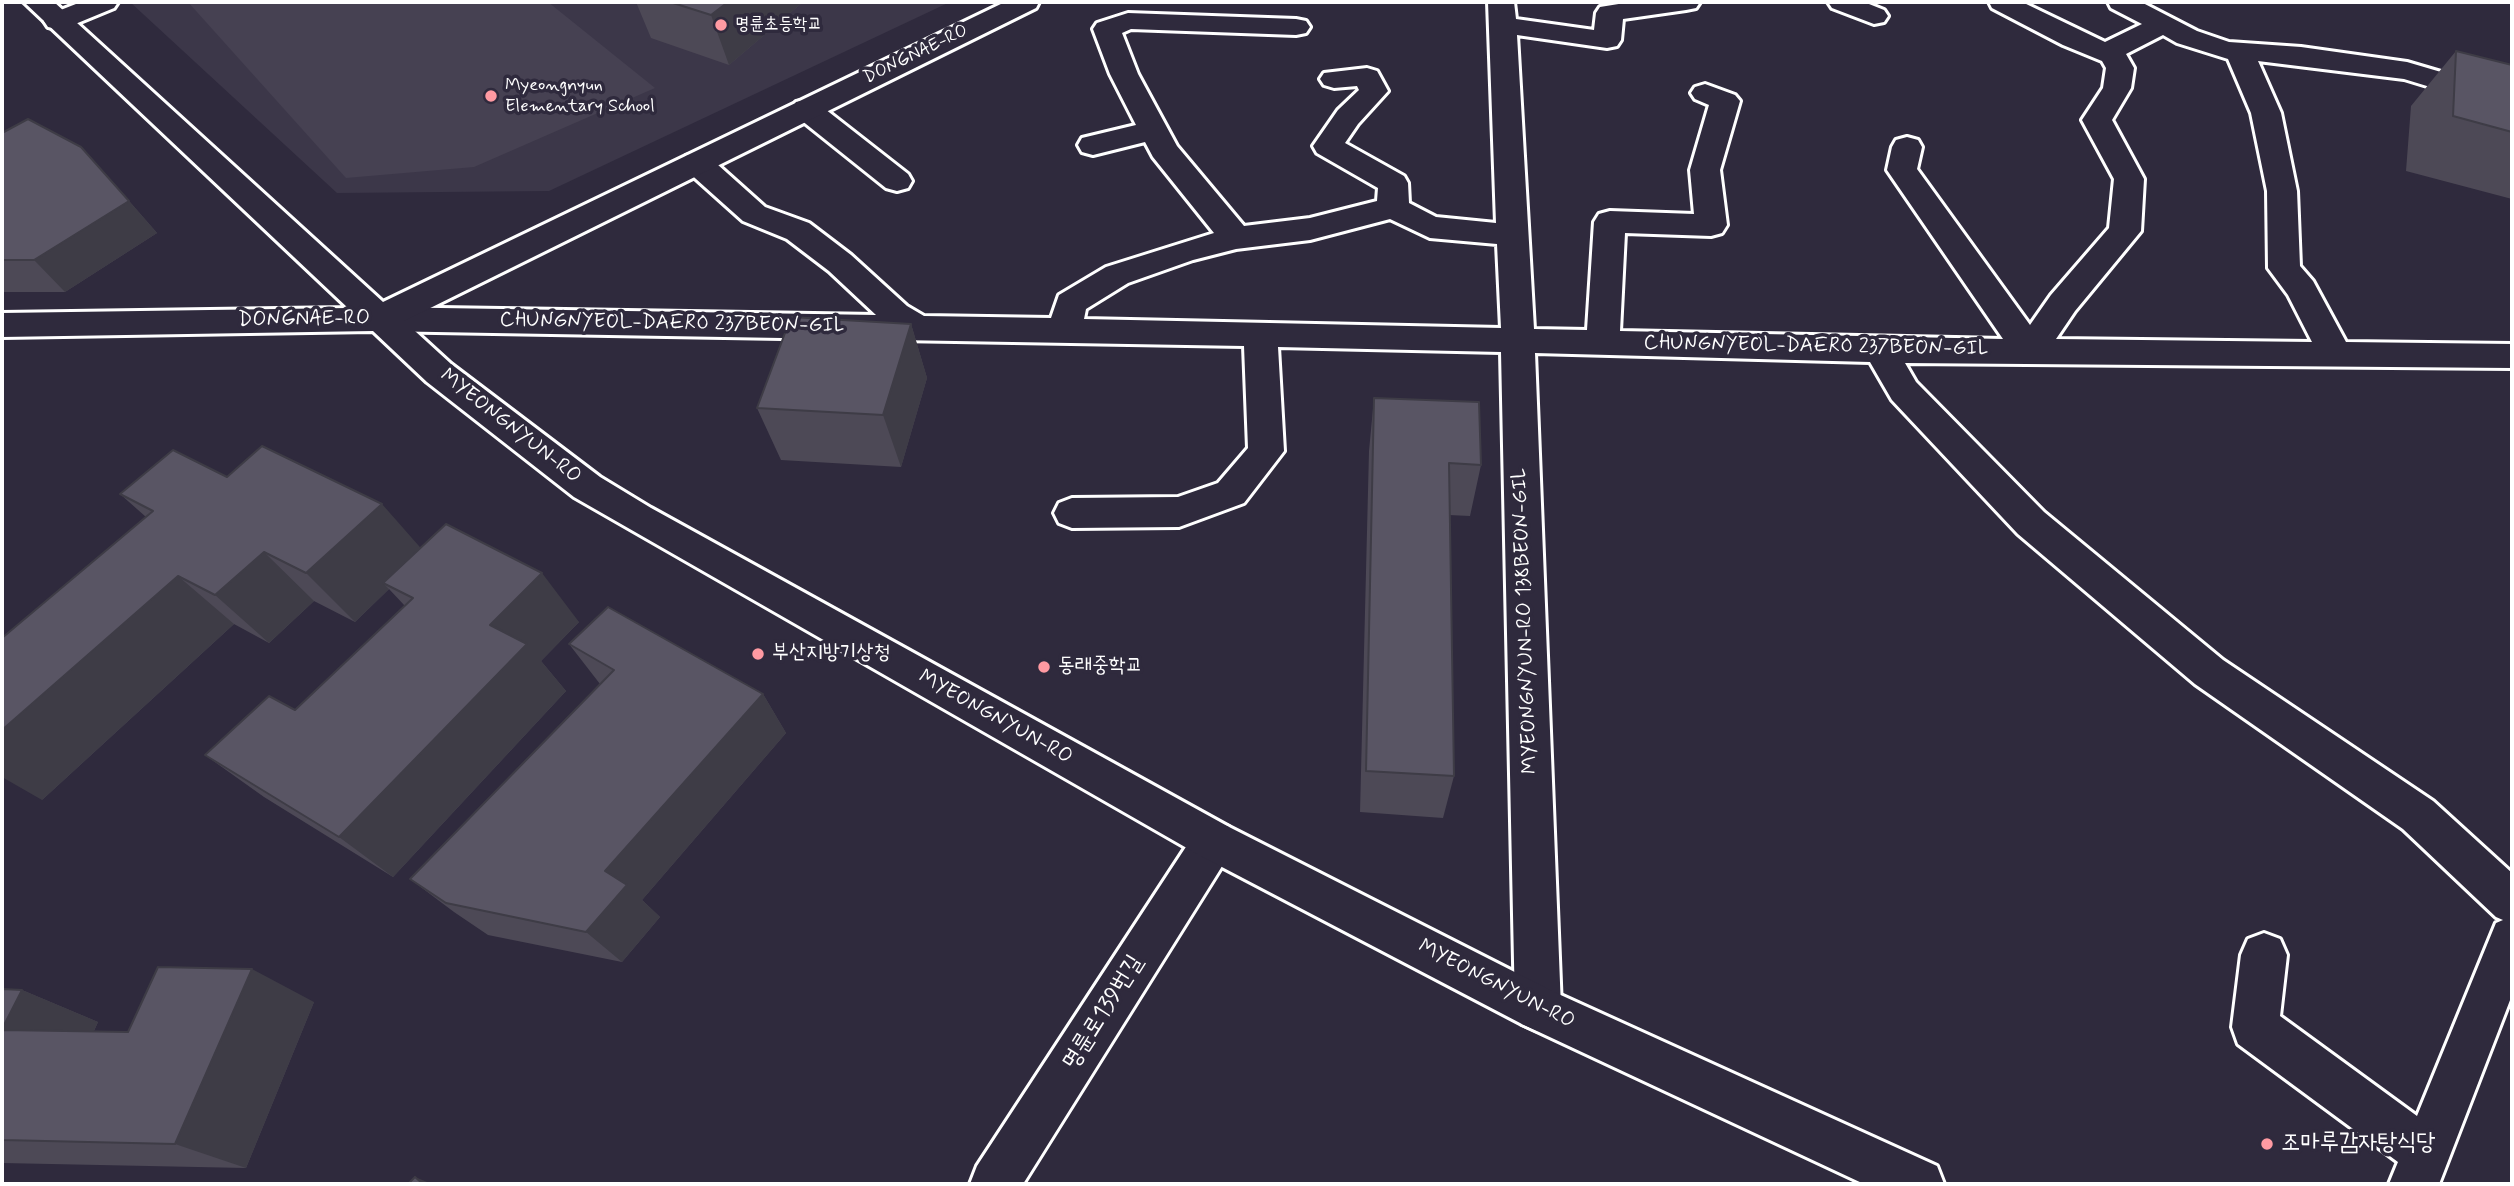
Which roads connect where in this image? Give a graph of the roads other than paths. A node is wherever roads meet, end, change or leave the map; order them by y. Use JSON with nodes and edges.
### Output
{"nodes":[{"id":1,"x":104,"y":2,"type":"edge"},
{"id":2,"x":1026,"y":2,"type":"edge"},
{"id":3,"x":1686,"y":2,"type":"edge"},
{"id":4,"x":1842,"y":2,"type":"edge"},
{"id":5,"x":2002,"y":2,"type":"edge"},
{"id":6,"x":2121,"y":2,"type":"edge"},
{"id":7,"x":48,"y":11,"type":"edge"},
{"id":8,"x":1502,"y":13,"type":"edge"},
{"id":9,"x":1874,"y":16,"type":"dead end"},
{"id":10,"x":2163,"y":24,"type":"junction"},
{"id":11,"x":1296,"y":27,"type":"dead end"},
{"id":12,"x":2239,"y":51,"type":"junction"},
{"id":13,"x":2112,"y":55,"type":"junction"},
{"id":14,"x":1334,"y":79,"type":"dead end"},
{"id":15,"x":1705,"y":93,"type":"dead end"},
{"id":16,"x":2512,"y":103,"type":"edge"},
{"id":17,"x":806,"y":109,"type":"junction"},
{"id":18,"x":1154,"y":130,"type":"junction"},
{"id":19,"x":1093,"y":145,"type":"dead end"},
{"id":20,"x":1907,"y":147,"type":"dead end"},
{"id":21,"x":697,"y":163,"type":"junction"},
{"id":22,"x":897,"y":181,"type":"dead end"},
{"id":23,"x":1392,"y":208,"type":"junction"},
{"id":24,"x":1512,"y":235,"type":"junction"},
{"id":25,"x":1236,"y":238,"type":"junction"},
{"id":26,"x":379,"y":319,"type":"junction"},
{"id":27,"x":2,"y":325,"type":"edge"},
{"id":28,"x":917,"y":328,"type":"junction"},
{"id":29,"x":1065,"y":331,"type":"junction"},
{"id":30,"x":1260,"y":334,"type":"junction"},
{"id":31,"x":1518,"y":341,"type":"junction"},
{"id":32,"x":1603,"y":343,"type":"junction"},
{"id":33,"x":1880,"y":350,"type":"junction"},
{"id":34,"x":2030,"y":351,"type":"junction"},
{"id":35,"x":2335,"y":354,"type":"junction"},
{"id":36,"x":2512,"y":356,"type":"edge"},
{"id":37,"x":1072,"y":513,"type":"dead end"},
{"id":38,"x":1214,"y":841,"type":"junction"},
{"id":39,"x":2512,"y":902,"type":"edge"},
{"id":40,"x":2512,"y":938,"type":"edge"},
{"id":41,"x":2264,"y":955,"type":"dead end"},
{"id":42,"x":1538,"y":1007,"type":"junction"},
{"id":43,"x":2421,"y":1168,"type":"edge"},
{"id":44,"x":995,"y":1184,"type":"edge"},
{"id":45,"x":1919,"y":1184,"type":"edge"}],
"edges":[{"from":1,"to":7,"type":"street"},
{"from":2,"to":17,"type":"street","name":"DONGNAE-RO"},
{"from":3,"to":8,"type":"street","name":"MYEONGNYUN-RO 138BEON-GIL"},
{"from":4,"to":9,"type":"street"},
{"from":5,"to":13,"type":"street"},
{"from":6,"to":10,"type":"street"},
{"from":7,"to":26,"type":"street","name":"MYEONGNYUN-RO"},
{"from":8,"to":24,"type":"street","name":"MYEONGNYUN-RO 138BEON-GIL"},
{"from":10,"to":12,"type":"street"},
{"from":10,"to":13,"type":"street"},
{"from":11,"to":18,"type":"street"},
{"from":12,"to":16,"type":"street"},
{"from":12,"to":35,"type":"street"},
{"from":13,"to":34,"type":"street"},
{"from":14,"to":23,"type":"street"},
{"from":15,"to":32,"type":"street"},
{"from":17,"to":21,"type":"street","name":"DONGNAE-RO"},
{"from":17,"to":22,"type":"street"},
{"from":18,"to":19,"type":"street"},
{"from":18,"to":25,"type":"street"},
{"from":20,"to":34,"type":"street","name":"CHUNGNYEOL-DAERO 237BEON-GIL"},
{"from":21,"to":26,"type":"street","name":"DONGNAE-RO"},
{"from":21,"to":28,"type":"street"},
{"from":23,"to":24,"type":"street"},
{"from":23,"to":25,"type":"street"},
{"from":24,"to":31,"type":"street","name":"MYEONGNYUN-RO 138BEON-GIL"},
{"from":25,"to":29,"type":"street"},
{"from":26,"to":27,"type":"street","name":"DONGNAE-RO"},
{"from":26,"to":28,"type":"street","name":"CHUNGNYEOL-DAERO 237BEON-GIL"},
{"from":26,"to":38,"type":"street","name":"MYEONGNYUN-RO"},
{"from":28,"to":29,"type":"street","name":"CHUNGNYEOL-DAERO 237BEON-GIL"},
{"from":29,"to":30,"type":"street","name":"CHUNGNYEOL-DAERO 237BEON-GIL"},
{"from":30,"to":31,"type":"street","name":"CHUNGNYEOL-DAERO 237BEON-GIL"},
{"from":30,"to":37,"type":"street"},
{"from":31,"to":32,"type":"street","name":"CHUNGNYEOL-DAERO 237BEON-GIL"},
{"from":31,"to":42,"type":"street","name":"MYEONGNYUN-RO 138BEON-GIL"},
{"from":32,"to":33,"type":"street","name":"CHUNGNYEOL-DAERO 237BEON-GIL"},
{"from":33,"to":34,"type":"street","name":"CHUNGNYEOL-DAERO 237BEON-GIL"},
{"from":33,"to":39,"type":"street"},
{"from":34,"to":35,"type":"street","name":"CHUNGNYEOL-DAERO 237BEON-GIL"},
{"from":35,"to":36,"type":"street","name":"CHUNGNYEOL-DAERO 237BEON-GIL"},
{"from":38,"to":42,"type":"street","name":"MYEONGNYUN-RO"},
{"from":38,"to":44,"type":"street","name":"명륜로139번길"},
{"from":40,"to":43,"type":"street"},
{"from":41,"to":43,"type":"street"},
{"from":42,"to":45,"type":"street","name":"MYEONGNYUN-RO"}]}
